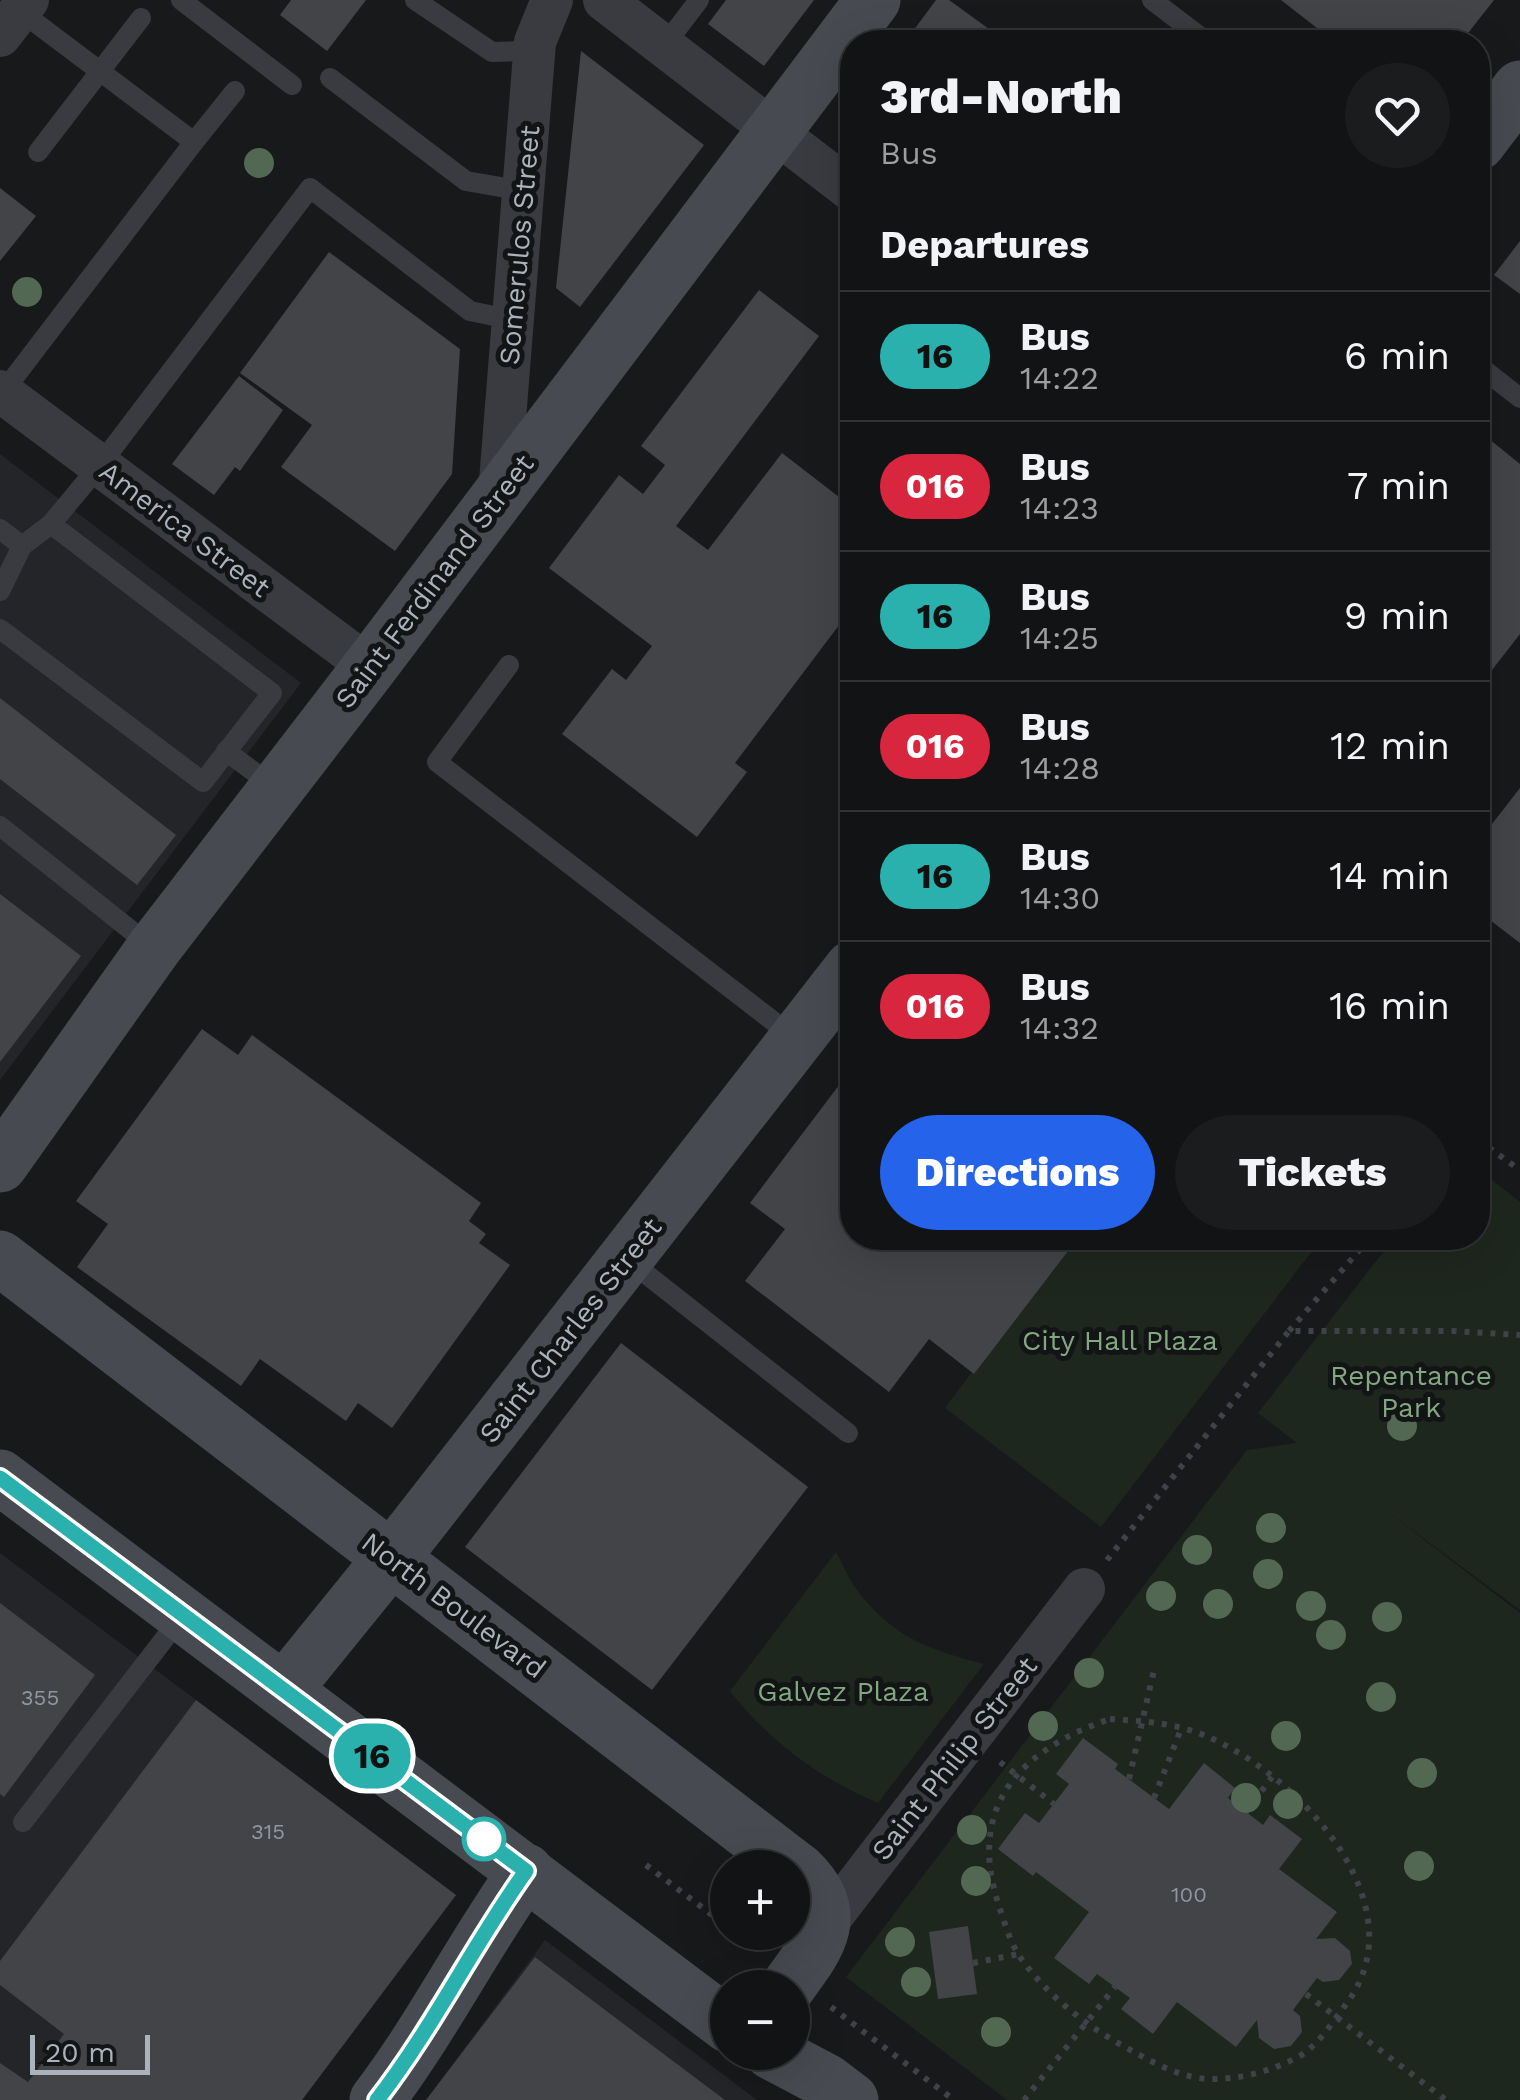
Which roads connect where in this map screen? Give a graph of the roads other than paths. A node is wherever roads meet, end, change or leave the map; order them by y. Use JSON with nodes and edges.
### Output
{"nodes":[{"id":1,"x":182,"y":0,"type":"edge"},
{"id":2,"x":414,"y":0,"type":"edge"},
{"id":3,"x":552,"y":0,"type":"edge"},
{"id":4,"x":604,"y":0,"type":"edge"},
{"id":5,"x":699,"y":0,"type":"edge"},
{"id":6,"x":873,"y":0,"type":"edge"},
{"id":7,"x":1152,"y":0,"type":"edge"},
{"id":8,"x":16,"y":16,"type":"edge"},
{"id":9,"x":140,"y":18,"type":"dead end"},
{"id":10,"x":850,"y":30,"type":"edge"},
{"id":11,"x":1191,"y":30,"type":"edge"},
{"id":12,"x":840,"y":44,"type":"edge"},
{"id":13,"x":664,"y":46,"type":"junction"},
{"id":14,"x":534,"y":51,"type":"junction"},
{"id":15,"x":99,"y":70,"type":"junction"},
{"id":16,"x":330,"y":78,"type":"dead end"},
{"id":17,"x":292,"y":85,"type":"dead end"},
{"id":18,"x":1520,"y":88,"type":"edge"},
{"id":19,"x":235,"y":91,"type":"dead end"},
{"id":20,"x":1490,"y":128,"type":"edge"},
{"id":21,"x":774,"y":131,"type":"junction"},
{"id":22,"x":194,"y":142,"type":"junction"},
{"id":23,"x":38,"y":152,"type":"dead end"},
{"id":24,"x":840,"y":182,"type":"edge"},
{"id":25,"x":524,"y":191,"type":"junction"},
{"id":26,"x":514,"y":320,"type":"junction"},
{"id":27,"x":1490,"y":374,"type":"edge"},
{"id":28,"x":1,"y":392,"type":"edge"},
{"id":29,"x":1520,"y":398,"type":"edge"},
{"id":30,"x":100,"y":466,"type":"junction"},
{"id":31,"x":499,"y":494,"type":"junction"},
{"id":32,"x":52,"y":524,"type":"junction"},
{"id":33,"x":0,"y":529,"type":"edge"},
{"id":34,"x":22,"y":546,"type":"junction"},
{"id":35,"x":0,"y":591,"type":"edge"},
{"id":36,"x":0,"y":629,"type":"edge"},
{"id":37,"x":509,"y":665,"type":"dead end"},
{"id":38,"x":370,"y":667,"type":"junction"},
{"id":39,"x":226,"y":751,"type":"junction"},
{"id":40,"x":278,"y":789,"type":"junction"},
{"id":41,"x":0,"y":826,"type":"edge"},
{"id":42,"x":154,"y":948,"type":"junction"},
{"id":43,"x":840,"y":984,"type":"edge"},
{"id":44,"x":798,"y":1040,"type":"junction"},
{"id":45,"x":0,"y":1165,"type":"edge"},
{"id":46,"x":0,"y":1258,"type":"edge"},
{"id":47,"x":627,"y":1259,"type":"junction"},
{"id":48,"x":848,"y":1433,"type":"dead end"},
{"id":49,"x":0,"y":1478,"type":"edge"},
{"id":50,"x":392,"y":1557,"type":"junction"},
{"id":51,"x":1084,"y":1589,"type":"road end"},
{"id":52,"x":184,"y":1615,"type":"junction"},
{"id":53,"x":284,"y":1690,"type":"junction"},
{"id":54,"x":23,"y":1822,"type":"dead end"},
{"id":55,"x":526,"y":1871,"type":"junction"},
{"id":56,"x":824,"y":1928,"type":"junction"},
{"id":57,"x":800,"y":1970,"type":"edge"},
{"id":58,"x":710,"y":2011,"type":"edge"},
{"id":59,"x":805,"y":2070,"type":"edge"},
{"id":60,"x":377,"y":2100,"type":"edge"},
{"id":61,"x":852,"y":2100,"type":"edge"}],
"edges":[{"from":1,"to":17,"type":"lane"},
{"from":2,"to":14,"type":"lane"},
{"from":3,"to":14,"type":"street","name":"Somerulos Street"},
{"from":4,"to":13,"type":"street"},
{"from":5,"to":13,"type":"lane"},
{"from":6,"to":10,"type":"street","name":"Saint Ferdinand Street"},
{"from":7,"to":11,"type":"lane"},
{"from":8,"to":15,"type":"lane"},
{"from":9,"to":15,"type":"lane"},
{"from":12,"to":21,"type":"street","name":"Saint Ferdinand Street"},
{"from":13,"to":21,"type":"street"},
{"from":14,"to":25,"type":"street","name":"Somerulos Street"},
{"from":15,"to":22,"type":"lane"},
{"from":15,"to":23,"type":"lane"},
{"from":16,"to":25,"type":"lane"},
{"from":18,"to":20,"type":"street"},
{"from":19,"to":22,"type":"lane"},
{"from":21,"to":24,"type":"street"},
{"from":21,"to":31,"type":"street","name":"Saint Ferdinand Street"},
{"from":22,"to":28,"type":"lane"},
{"from":25,"to":26,"type":"street","name":"Somerulos Street"},
{"from":26,"to":30,"type":"lane"},
{"from":26,"to":31,"type":"street","name":"Somerulos Street"},
{"from":27,"to":29,"type":"lane"},
{"from":28,"to":30,"type":"street","name":"America Street"},
{"from":30,"to":32,"type":"lane"},
{"from":30,"to":38,"type":"street","name":"America Street"},
{"from":31,"to":38,"type":"street","name":"Saint Ferdinand Street"},
{"from":32,"to":34,"type":"lane"},
{"from":32,"to":39,"type":"lane"},
{"from":33,"to":34,"type":"lane"},
{"from":34,"to":35,"type":"lane"},
{"from":36,"to":39,"type":"lane"},
{"from":37,"to":44,"type":"lane"},
{"from":38,"to":40,"type":"street","name":"Saint Ferdinand Street"},
{"from":39,"to":40,"type":"lane"},
{"from":40,"to":42,"type":"street","name":"Saint Ferdinand Street"},
{"from":41,"to":42,"type":"lane"},
{"from":42,"to":45,"type":"street","name":"Saint Ferdinand Street"},
{"from":43,"to":44,"type":"street","name":"Saint Charles Street"},
{"from":44,"to":47,"type":"street","name":"Saint Charles Street"},
{"from":46,"to":50,"type":"street","name":"North Boulevard"},
{"from":47,"to":48,"type":"lane"},
{"from":47,"to":50,"type":"street","name":"Saint Charles Street"},
{"from":49,"to":52,"type":"street"},
{"from":50,"to":53,"type":"street","name":"Saint Charles Street"},
{"from":50,"to":56,"type":"street","name":"North Boulevard"},
{"from":51,"to":56,"type":"street","name":"Saint Philip Street"},
{"from":52,"to":53,"type":"street"},
{"from":52,"to":54,"type":"lane"},
{"from":53,"to":55,"type":"street"},
{"from":55,"to":58,"type":"street"},
{"from":55,"to":60,"type":"street"},
{"from":56,"to":57,"type":"street"},
{"from":59,"to":61,"type":"street"}]}
